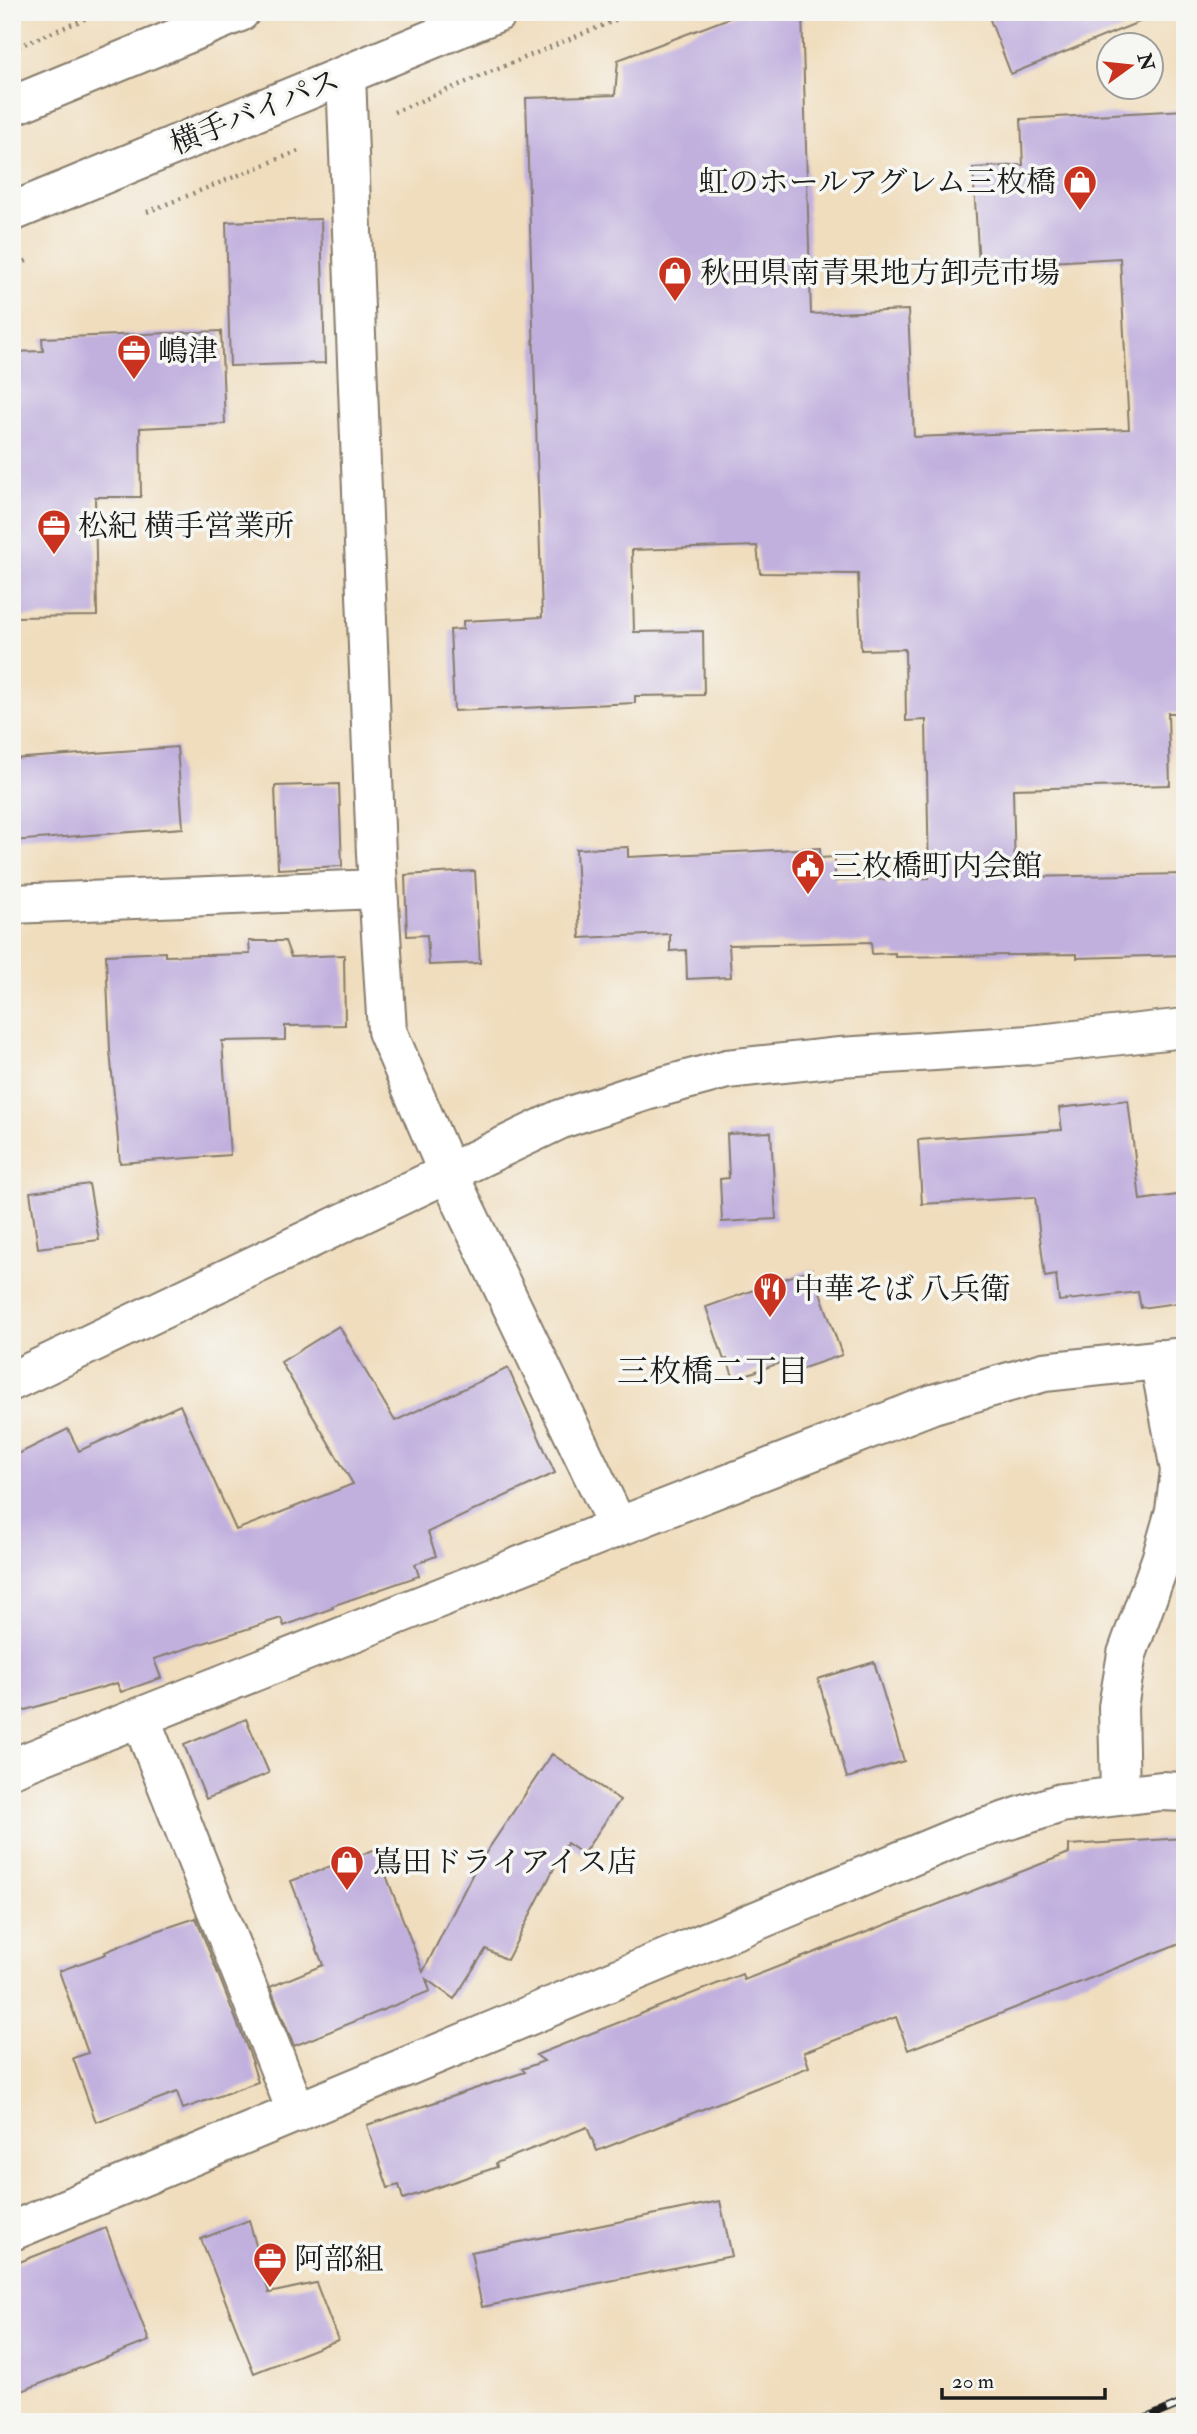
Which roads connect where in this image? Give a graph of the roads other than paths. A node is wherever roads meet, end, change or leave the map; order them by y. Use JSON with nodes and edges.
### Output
{"nodes":[{"id":1,"x":240,"y":12,"type":"edge"},
{"id":2,"x":498,"y":12,"type":"edge"},
{"id":3,"x":346,"y":75,"type":"junction"},
{"id":4,"x":12,"y":106,"type":"edge"},
{"id":5,"x":12,"y":212,"type":"edge"},
{"id":6,"x":377,"y":889,"type":"junction"},
{"id":7,"x":12,"y":904,"type":"edge"},
{"id":8,"x":1185,"y":1028,"type":"edge"},
{"id":9,"x":448,"y":1174,"type":"junction"},
{"id":10,"x":1172,"y":1358,"type":"edge"},
{"id":11,"x":12,"y":1381,"type":"edge"},
{"id":12,"x":618,"y":1527,"type":"junction"},
{"id":13,"x":139,"y":1717,"type":"junction"},
{"id":14,"x":12,"y":1768,"type":"edge"},
{"id":15,"x":1185,"y":1792,"type":"edge"},
{"id":16,"x":1119,"y":1795,"type":"junction"},
{"id":17,"x":297,"y":2113,"type":"junction"},
{"id":18,"x":12,"y":2231,"type":"edge"}],
"edges":[{"from":1,"to":4,"type":"main road"},
{"from":2,"to":3,"type":"main road","name":"横手バイパス"},
{"from":3,"to":5,"type":"main road","name":"横手バイパス"},
{"from":3,"to":6,"type":"main road"},
{"from":6,"to":7,"type":"main road"},
{"from":6,"to":9,"type":"main road"},
{"from":8,"to":9,"type":"main road"},
{"from":9,"to":11,"type":"main road"},
{"from":9,"to":12,"type":"main road"},
{"from":10,"to":12,"type":"main road"},
{"from":10,"to":16,"type":"main road"},
{"from":12,"to":13,"type":"main road"},
{"from":13,"to":14,"type":"main road"},
{"from":13,"to":17,"type":"main road"},
{"from":15,"to":16,"type":"main road"},
{"from":16,"to":17,"type":"main road"},
{"from":17,"to":18,"type":"main road"}]}
